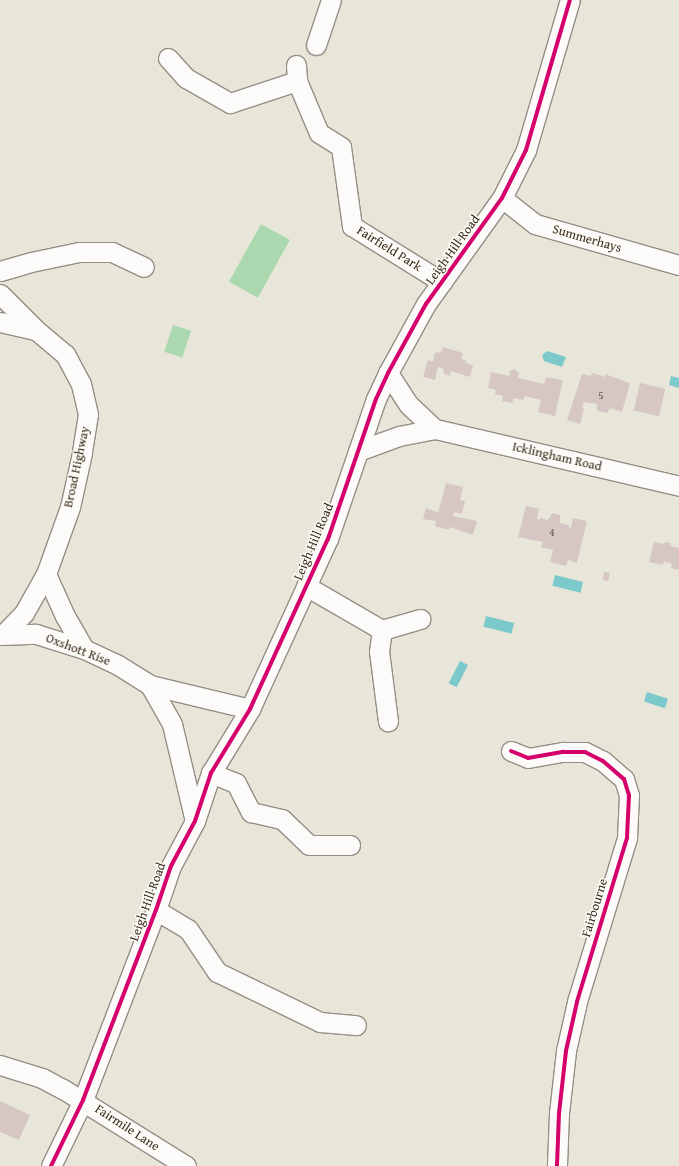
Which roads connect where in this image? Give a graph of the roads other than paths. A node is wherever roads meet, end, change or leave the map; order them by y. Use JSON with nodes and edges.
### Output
{"nodes":[{"id":1,"x":332,"y":0,"type":"edge"},
{"id":2,"x":570,"y":0,"type":"edge"},
{"id":3,"x":316,"y":45,"type":"dead end"},
{"id":4,"x":168,"y":58,"type":"dead end"},
{"id":5,"x":502,"y":198,"type":"junction"},
{"id":6,"x":679,"y":265,"type":"edge"},
{"id":7,"x":144,"y":267,"type":"dead end"},
{"id":8,"x":0,"y":271,"type":"edge"},
{"id":9,"x":442,"y":282,"type":"junction"},
{"id":10,"x":0,"y":294,"type":"edge"},
{"id":11,"x":0,"y":322,"type":"edge"},
{"id":12,"x":36,"y":330,"type":"junction"},
{"id":13,"x":388,"y":373,"type":"junction"},
{"id":14,"x":435,"y":429,"type":"junction"},
{"id":15,"x":358,"y":450,"type":"junction"},
{"id":16,"x":679,"y":486,"type":"edge"},
{"id":17,"x":46,"y":574,"type":"junction"},
{"id":18,"x":306,"y":586,"type":"junction"},
{"id":19,"x":420,"y":619,"type":"dead end"},
{"id":20,"x":382,"y":630,"type":"junction"},
{"id":21,"x":2,"y":635,"type":"edge"},
{"id":22,"x":84,"y":649,"type":"junction"},
{"id":23,"x":150,"y":685,"type":"junction"},
{"id":24,"x":250,"y":709,"type":"junction"},
{"id":25,"x":388,"y":721,"type":"dead end"},
{"id":26,"x":511,"y":751,"type":"dead end"},
{"id":27,"x":211,"y":773,"type":"junction"},
{"id":28,"x":195,"y":821,"type":"junction"},
{"id":29,"x":350,"y":845,"type":"dead end"},
{"id":30,"x":156,"y":910,"type":"junction"},
{"id":31,"x":356,"y":1025,"type":"dead end"},
{"id":32,"x":0,"y":1065,"type":"edge"},
{"id":33,"x":83,"y":1100,"type":"junction"},
{"id":34,"x":51,"y":1166,"type":"edge"},
{"id":35,"x":186,"y":1166,"type":"edge"},
{"id":36,"x":557,"y":1166,"type":"edge"}],
"edges":[{"from":1,"to":3,"type":"street"},
{"from":2,"to":5,"type":"street","name":"Leigh Hill Road"},
{"from":4,"to":9,"type":"street","name":"Fairfield Park"},
{"from":5,"to":6,"type":"street","name":"Summerhays"},
{"from":5,"to":9,"type":"street","name":"Leigh Hill Road"},
{"from":7,"to":8,"type":"street"},
{"from":9,"to":13,"type":"street","name":"Leigh Hill Road"},
{"from":10,"to":12,"type":"street","name":"Broad Highway"},
{"from":11,"to":12,"type":"street"},
{"from":12,"to":17,"type":"street","name":"Broad Highway"},
{"from":13,"to":14,"type":"street","name":"Icklingham Road"},
{"from":13,"to":15,"type":"street","name":"Leigh Hill Road"},
{"from":14,"to":15,"type":"street","name":"Icklingham Road"},
{"from":14,"to":16,"type":"street","name":"Icklingham Road"},
{"from":15,"to":18,"type":"street","name":"Leigh Hill Road"},
{"from":17,"to":21,"type":"street","name":"Broad Highway"},
{"from":17,"to":22,"type":"street"},
{"from":18,"to":20,"type":"street"},
{"from":18,"to":24,"type":"street","name":"Leigh Hill Road"},
{"from":19,"to":20,"type":"street"},
{"from":20,"to":25,"type":"street"},
{"from":21,"to":22,"type":"street","name":"Oxshott Rise"},
{"from":22,"to":23,"type":"street","name":"Oxshott Rise"},
{"from":23,"to":24,"type":"street","name":"Oxshott Rise"},
{"from":23,"to":28,"type":"street","name":"Oxshott Rise"},
{"from":24,"to":27,"type":"street","name":"Leigh Hill Road"},
{"from":26,"to":36,"type":"street","name":"Fairbourne"},
{"from":27,"to":28,"type":"street","name":"Leigh Hill Road"},
{"from":27,"to":29,"type":"street"},
{"from":28,"to":30,"type":"street","name":"Leigh Hill Road"},
{"from":30,"to":31,"type":"street"},
{"from":30,"to":33,"type":"street","name":"Leigh Hill Road"},
{"from":32,"to":33,"type":"street","name":"Fairmile Lane"},
{"from":33,"to":34,"type":"street","name":"Leigh Hill Road"},
{"from":33,"to":35,"type":"street","name":"Fairmile Lane"}]}
